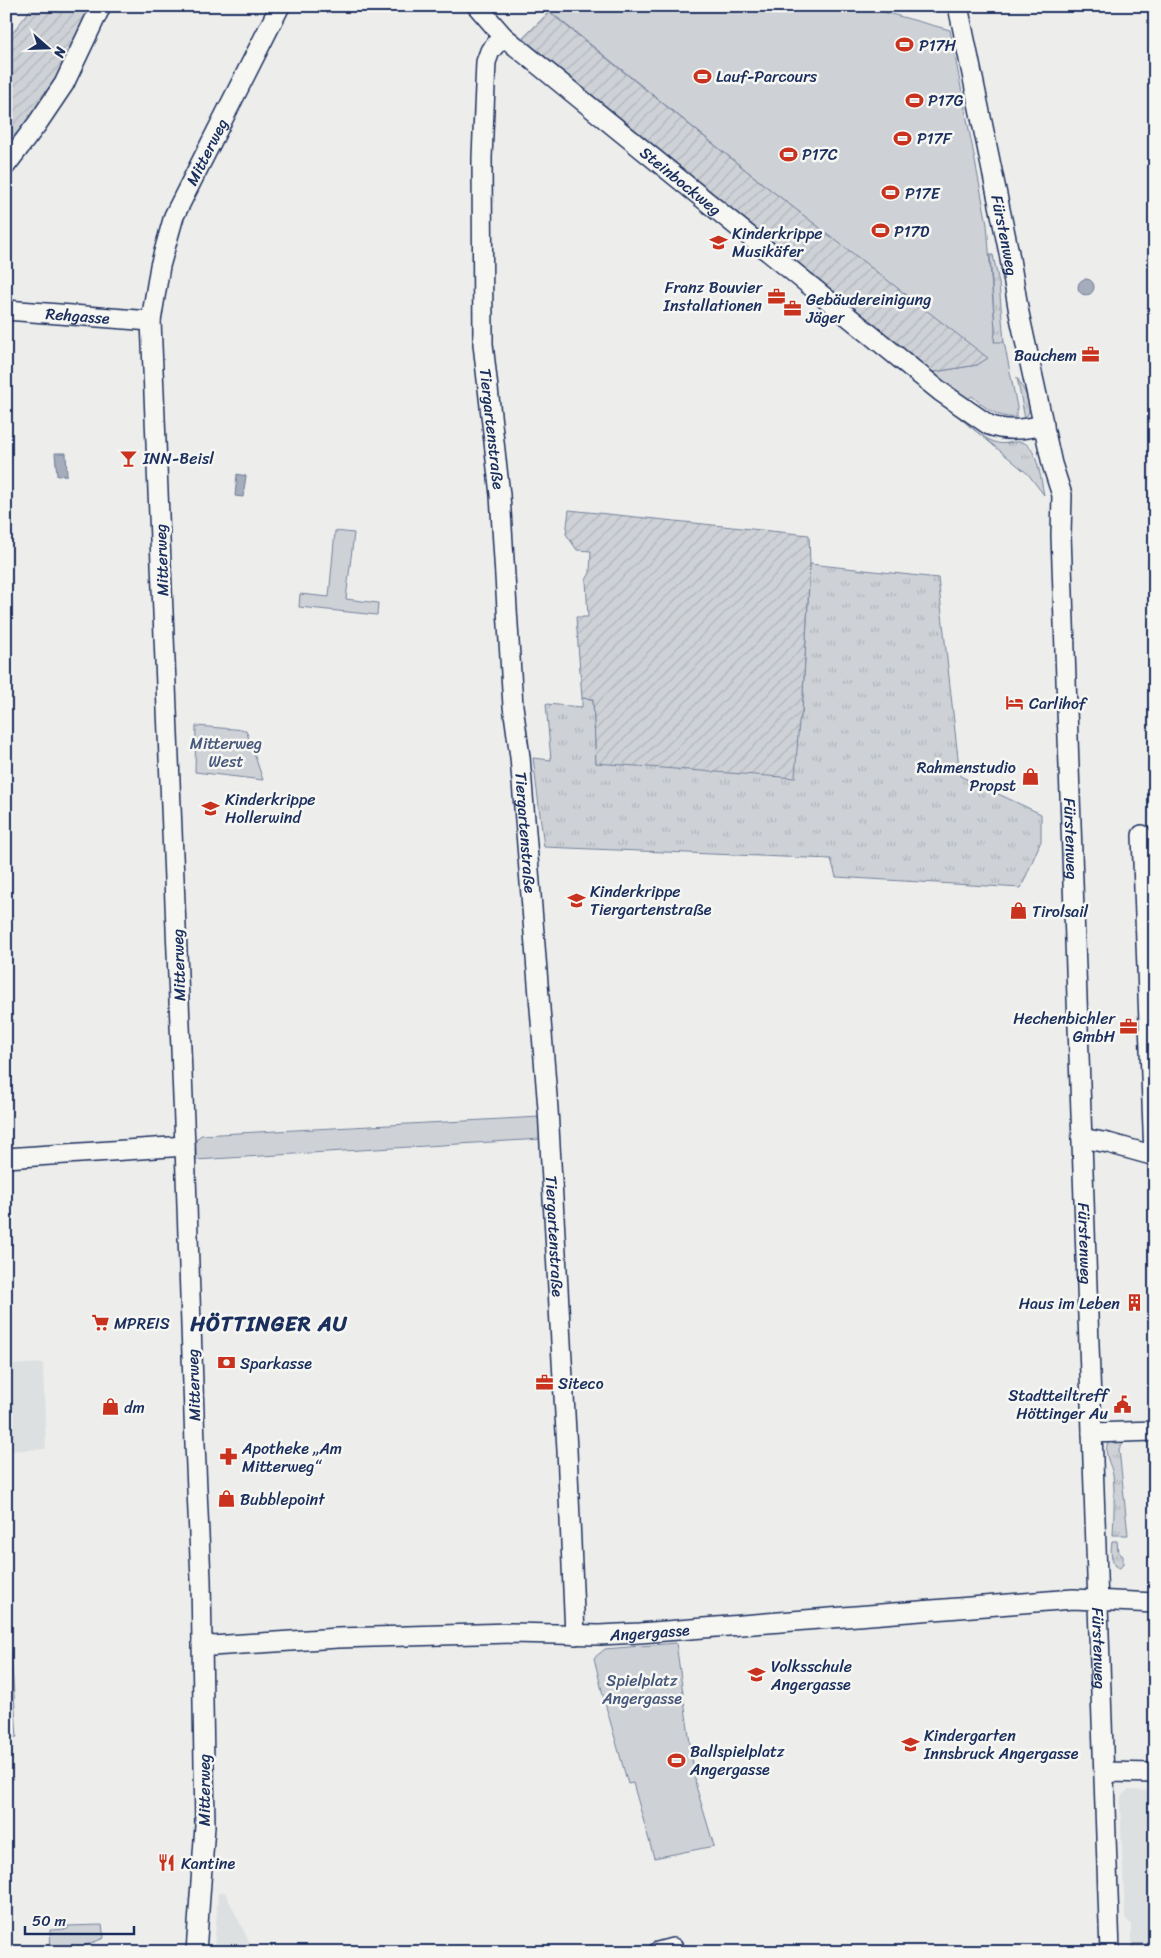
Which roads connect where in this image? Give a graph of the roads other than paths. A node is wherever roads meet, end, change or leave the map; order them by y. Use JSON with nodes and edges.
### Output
{"nodes":[{"id":1,"x":101,"y":6,"type":"edge"},
{"id":2,"x":280,"y":6,"type":"edge"},
{"id":3,"x":477,"y":6,"type":"edge"},
{"id":4,"x":958,"y":6,"type":"edge"},
{"id":5,"x":503,"y":36,"type":"junction"},
{"id":6,"x":6,"y":164,"type":"edge"},
{"id":7,"x":6,"y":310,"type":"edge"},
{"id":8,"x":151,"y":321,"type":"junction"},
{"id":9,"x":1044,"y":425,"type":"junction"},
{"id":10,"x":1142,"y":835,"type":"dead end"},
{"id":11,"x":1082,"y":1138,"type":"junction"},
{"id":12,"x":185,"y":1146,"type":"junction"},
{"id":13,"x":1154,"y":1156,"type":"edge"},
{"id":14,"x":6,"y":1158,"type":"edge"},
{"id":15,"x":1155,"y":1431,"type":"edge"},
{"id":16,"x":1092,"y":1433,"type":"junction"},
{"id":17,"x":1098,"y":1599,"type":"junction"},
{"id":18,"x":1155,"y":1603,"type":"edge"},
{"id":19,"x":575,"y":1635,"type":"junction"},
{"id":20,"x":202,"y":1642,"type":"junction"},
{"id":21,"x":1105,"y":1772,"type":"junction"},
{"id":22,"x":1155,"y":1773,"type":"edge"},
{"id":23,"x":196,"y":1952,"type":"edge"},
{"id":24,"x":1110,"y":1952,"type":"edge"}],
"edges":[{"from":1,"to":6,"type":"street"},
{"from":2,"to":8,"type":"street","name":"Mitterweg"},
{"from":3,"to":5,"type":"street","name":"Steinbockweg"},
{"from":4,"to":9,"type":"street","name":"Fürstenweg"},
{"from":5,"to":9,"type":"street","name":"Steinbockweg"},
{"from":5,"to":19,"type":"street","name":"Tiergartenstraße"},
{"from":7,"to":8,"type":"street","name":"Rehgasse"},
{"from":8,"to":12,"type":"street","name":"Mitterweg"},
{"from":9,"to":11,"type":"street","name":"Fürstenweg"},
{"from":10,"to":13,"type":"street"},
{"from":11,"to":13,"type":"street"},
{"from":11,"to":16,"type":"street","name":"Fürstenweg"},
{"from":12,"to":14,"type":"street"},
{"from":12,"to":20,"type":"street","name":"Mitterweg"},
{"from":15,"to":16,"type":"street"},
{"from":16,"to":17,"type":"street","name":"Fürstenweg"},
{"from":17,"to":18,"type":"street","name":"Angergasse"},
{"from":17,"to":19,"type":"street","name":"Angergasse"},
{"from":17,"to":21,"type":"street","name":"Fürstenweg"},
{"from":19,"to":20,"type":"street","name":"Angergasse"},
{"from":20,"to":23,"type":"street","name":"Mitterweg"},
{"from":21,"to":22,"type":"street"},
{"from":21,"to":24,"type":"street","name":"Fürstenweg"}]}
